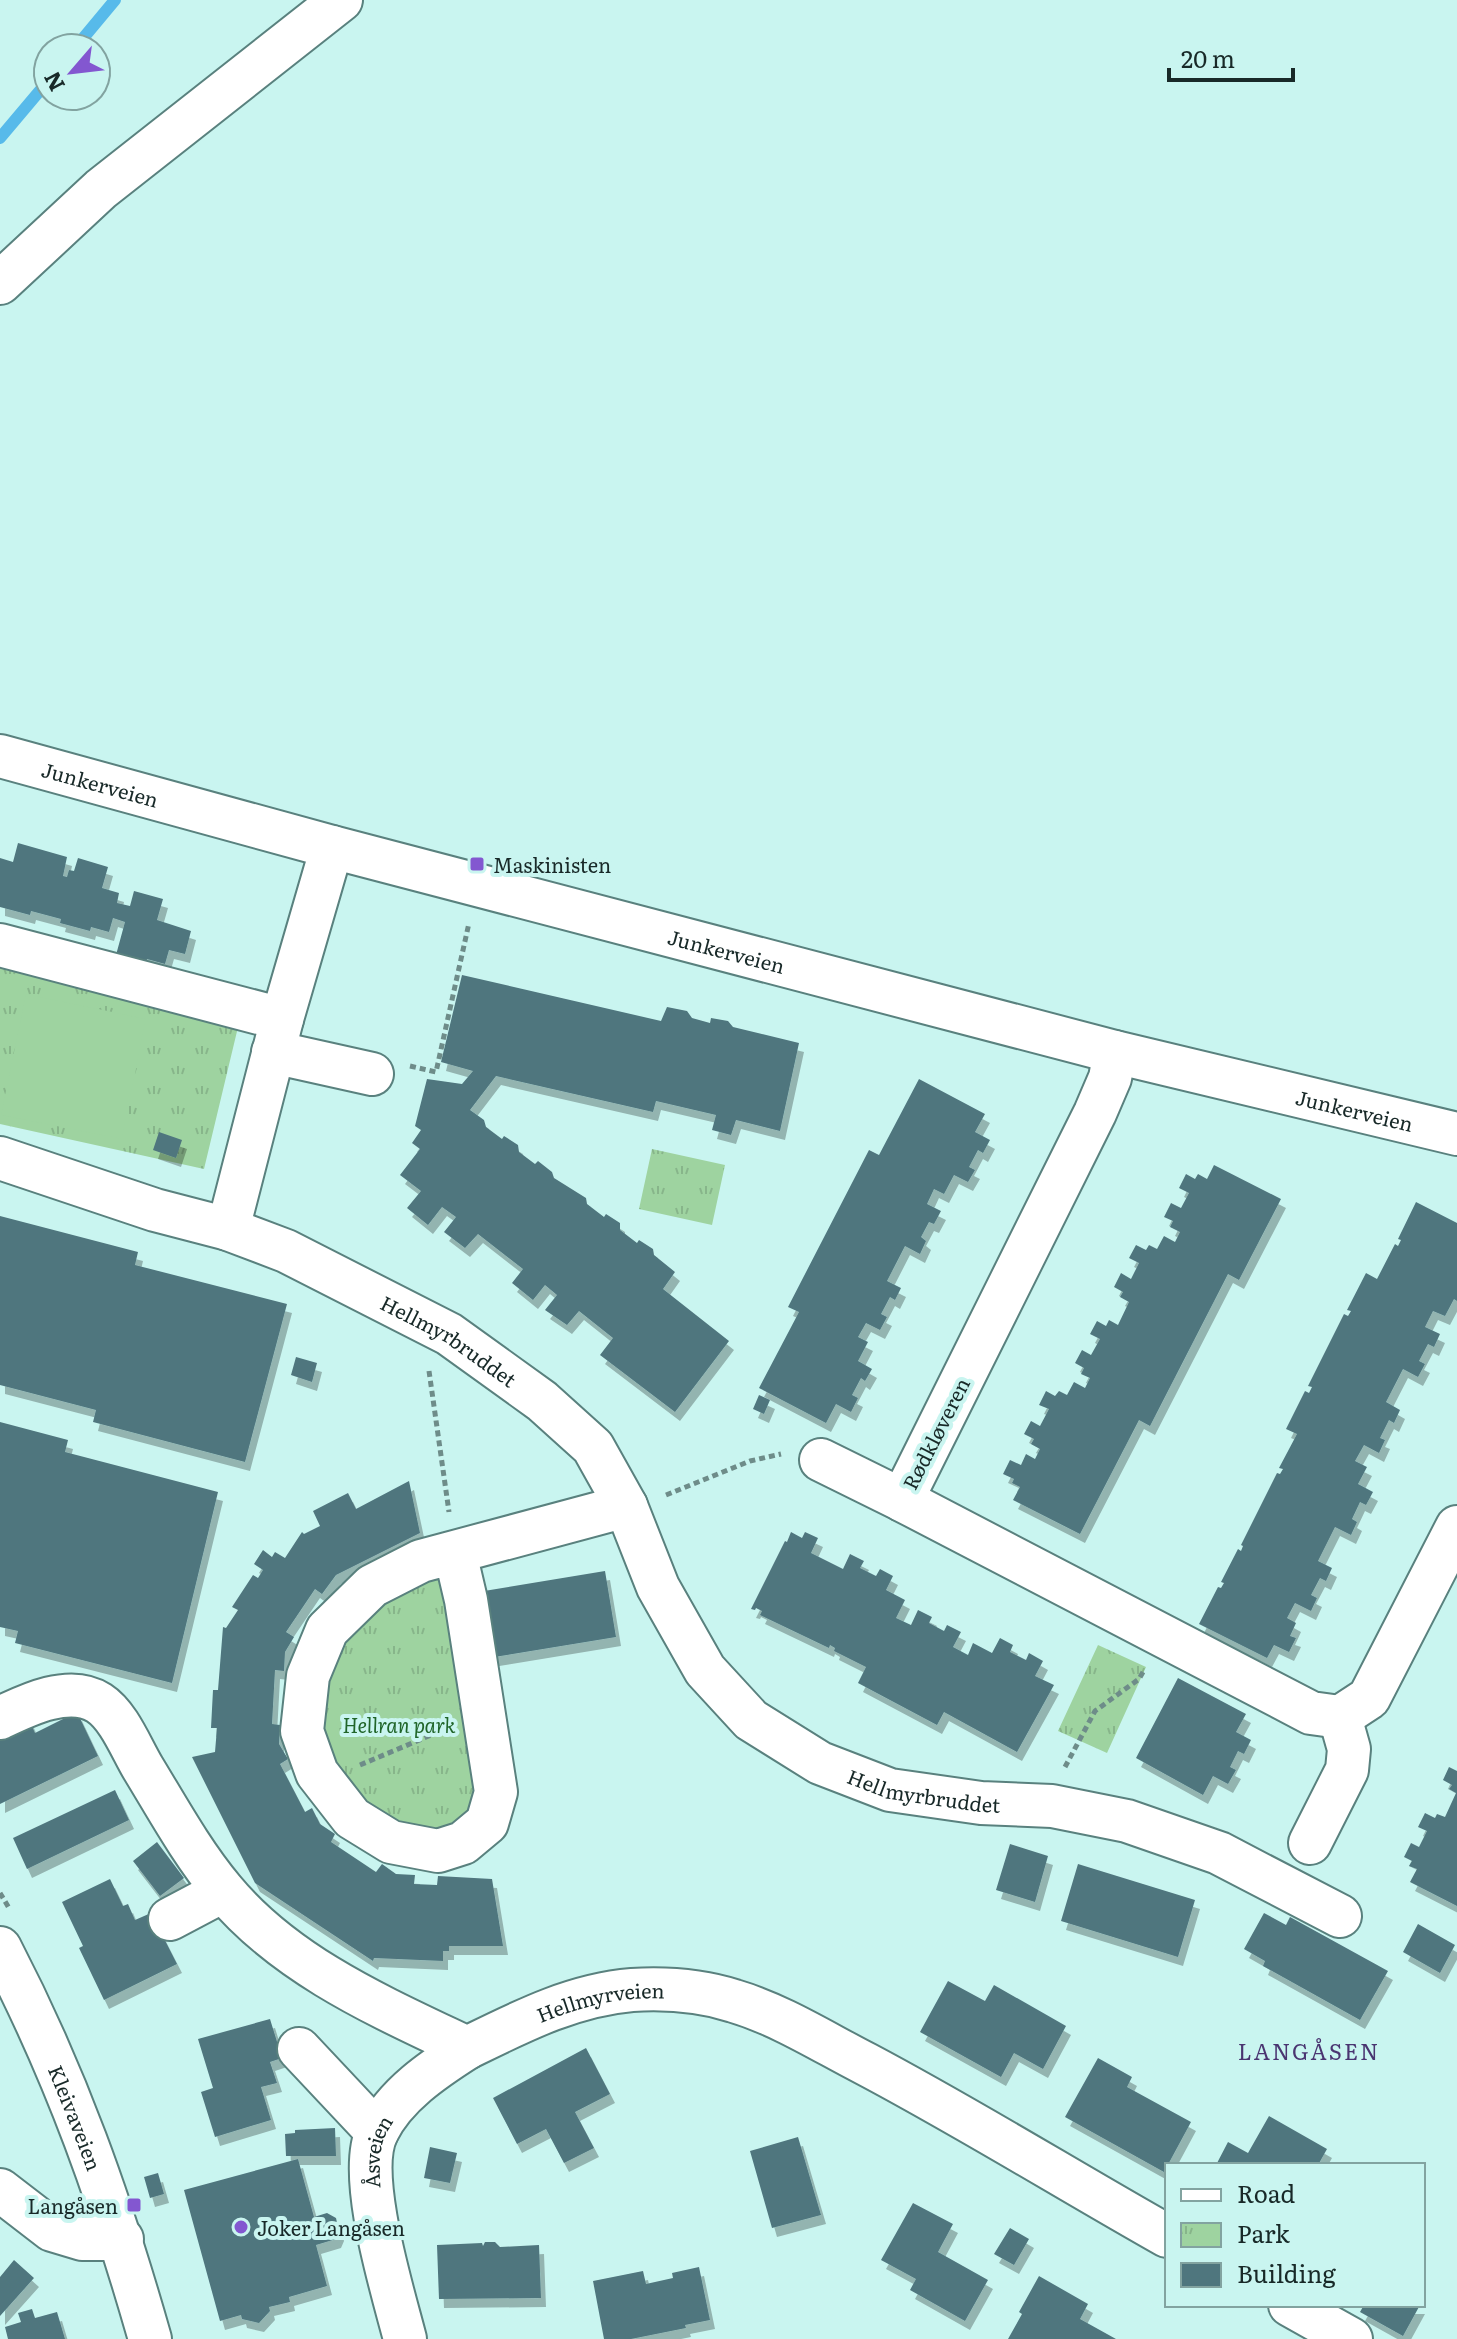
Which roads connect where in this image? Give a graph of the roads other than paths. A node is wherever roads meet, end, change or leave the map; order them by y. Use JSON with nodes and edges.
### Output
{"nodes":[{"id":1,"x":341,"y":0,"type":"edge"},
{"id":2,"x":0,"y":283,"type":"edge"},
{"id":3,"x":0,"y":756,"type":"edge"},
{"id":4,"x":332,"y":847,"type":"junction"},
{"id":5,"x":0,"y":945,"type":"edge"},
{"id":6,"x":278,"y":1035,"type":"junction"},
{"id":7,"x":1115,"y":1052,"type":"junction"},
{"id":8,"x":388,"y":1070,"type":"road end"},
{"id":9,"x":1457,"y":1134,"type":"edge"},
{"id":10,"x":0,"y":1158,"type":"edge"},
{"id":11,"x":228,"y":1229,"type":"junction"},
{"id":12,"x":821,"y":1460,"type":"road end"},
{"id":13,"x":902,"y":1500,"type":"junction"},
{"id":14,"x":626,"y":1506,"type":"junction"},
{"id":15,"x":1457,"y":1527,"type":"edge"},
{"id":16,"x":455,"y":1553,"type":"junction"},
{"id":17,"x":1340,"y":1717,"type":"junction"},
{"id":18,"x":0,"y":1718,"type":"edge"},
{"id":19,"x":1310,"y":1843,"type":"dead end"},
{"id":20,"x":223,"y":1891,"type":"junction"},
{"id":21,"x":1340,"y":1916,"type":"dead end"},
{"id":22,"x":170,"y":1919,"type":"dead end"},
{"id":23,"x":0,"y":1948,"type":"edge"},
{"id":24,"x":467,"y":2048,"type":"junction"},
{"id":25,"x":299,"y":2049,"type":"dead end"},
{"id":26,"x":377,"y":2132,"type":"junction"},
{"id":27,"x":0,"y":2190,"type":"edge"},
{"id":28,"x":1165,"y":2235,"type":"edge"},
{"id":29,"x":122,"y":2239,"type":"junction"},
{"id":30,"x":1294,"y":2307,"type":"edge"},
{"id":31,"x":150,"y":2339,"type":"edge"},
{"id":32,"x":405,"y":2339,"type":"edge"},
{"id":33,"x":1351,"y":2339,"type":"edge"}],
"edges":[{"from":1,"to":2,"type":"street"},
{"from":3,"to":4,"type":"street","name":"Junkerveien"},
{"from":4,"to":6,"type":"street"},
{"from":4,"to":7,"type":"street","name":"Junkerveien"},
{"from":5,"to":6,"type":"street"},
{"from":6,"to":8,"type":"street"},
{"from":6,"to":11,"type":"street"},
{"from":7,"to":9,"type":"street","name":"Junkerveien"},
{"from":7,"to":13,"type":"street","name":"Rødkløveren"},
{"from":10,"to":11,"type":"street","name":"Hellmyrbruddet"},
{"from":11,"to":14,"type":"street","name":"Hellmyrbruddet"},
{"from":12,"to":13,"type":"street"},
{"from":13,"to":17,"type":"street","name":"Rødkløveren"},
{"from":14,"to":16,"type":"street"},
{"from":14,"to":21,"type":"street","name":"Hellmyrbruddet"},
{"from":15,"to":17,"type":"street"},
{"from":16,"to":16,"type":"street"},
{"from":17,"to":19,"type":"street"},
{"from":18,"to":20,"type":"street"},
{"from":20,"to":22,"type":"street"},
{"from":20,"to":24,"type":"street"},
{"from":23,"to":29,"type":"street","name":"Kleivaveien"},
{"from":24,"to":26,"type":"street","name":"Åsveien"},
{"from":24,"to":28,"type":"street","name":"Hellmyrveien"},
{"from":25,"to":26,"type":"street"},
{"from":26,"to":32,"type":"street","name":"Åsveien"},
{"from":27,"to":29,"type":"street"},
{"from":29,"to":31,"type":"street","name":"Kleivaveien"},
{"from":30,"to":33,"type":"street"}]}
